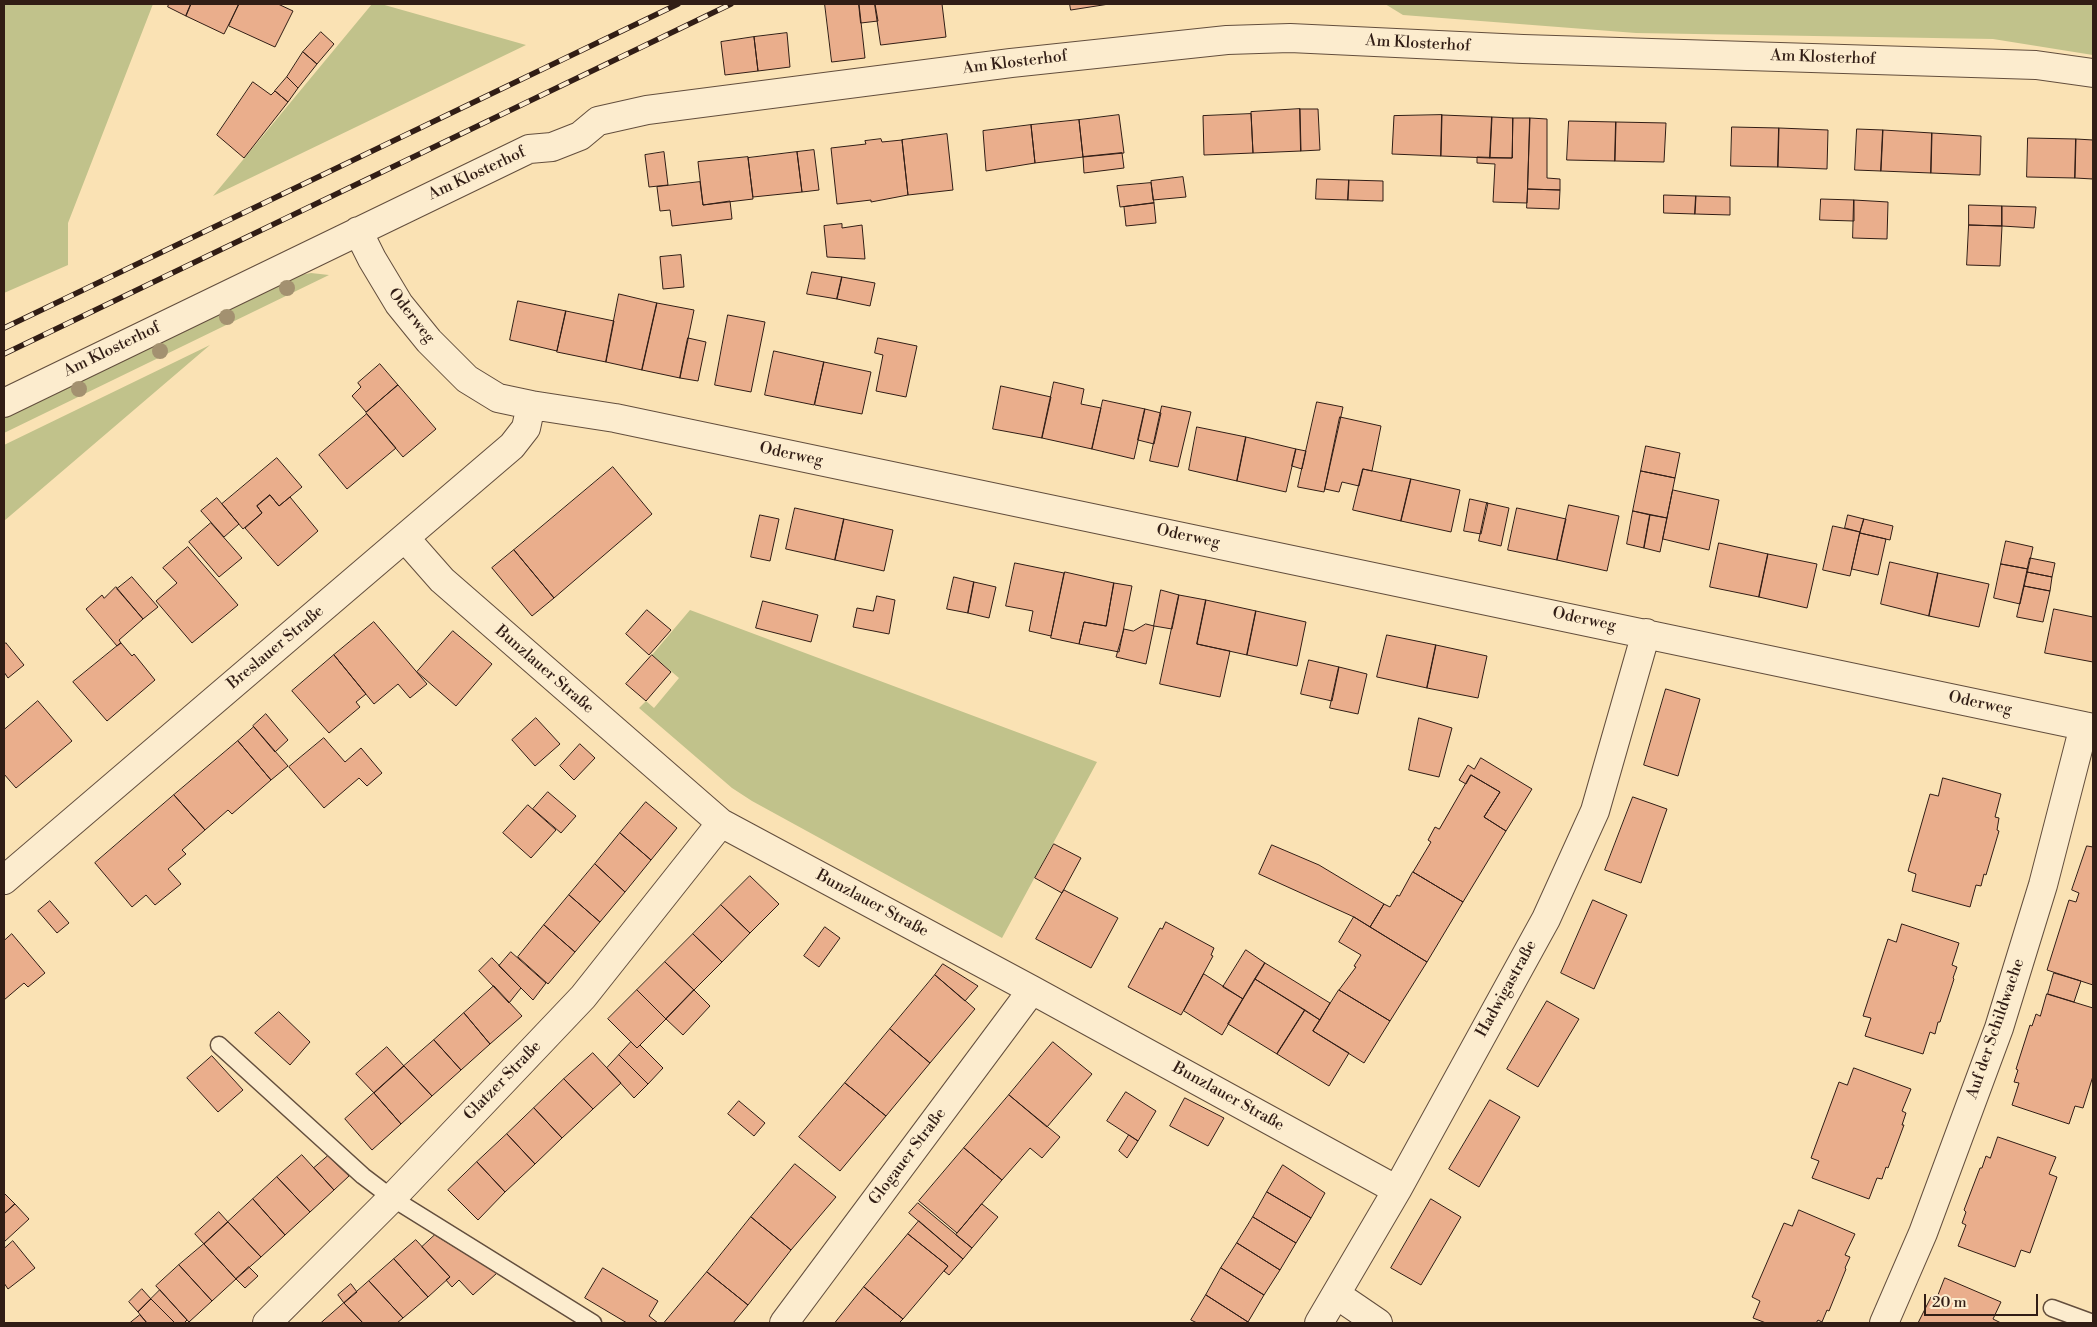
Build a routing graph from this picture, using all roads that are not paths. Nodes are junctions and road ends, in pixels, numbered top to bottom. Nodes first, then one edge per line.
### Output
1 (2093, 73) edge
2 (358, 231) junction
3 (4, 402) edge
4 (531, 405) junction
5 (405, 538) junction
6 (1646, 633) junction
7 (2089, 727) edge
8 (721, 823) junction
9 (4, 880) edge
10 (1032, 990) junction
11 (219, 1045) dead end
12 (1397, 1190) junction
13 (392, 1198) junction
14 (1337, 1295) junction
15 (2052, 1308) dead end
16 (267, 1323) edge
17 (592, 1323) edge
18 (784, 1323) edge
19 (1319, 1323) edge
20 (1378, 1323) edge
21 (1884, 1323) edge
22 (2093, 1323) edge

1 - 2 street, Am Klosterhof
2 - 3 street, Am Klosterhof
2 - 4 street, Oderweg
4 - 5 street, Breslauer Straße
4 - 6 street, Oderweg
5 - 8 street, Bunzlauer Straße
5 - 9 street, Breslauer Straße
6 - 7 street, Oderweg
6 - 12 street, Hadwigastraße
7 - 21 street, Auf der Schildwache
8 - 10 street, Bunzlauer Straße
8 - 13 street, Glatzer Straße
10 - 12 street, Bunzlauer Straße
10 - 18 street, Glogauer Straße
11 - 13 lane
12 - 14 street, Hadwigastraße
13 - 16 street, Glatzer Straße
13 - 17 lane
14 - 19 street, Hadwigastraße
14 - 20 street
15 - 22 lane

